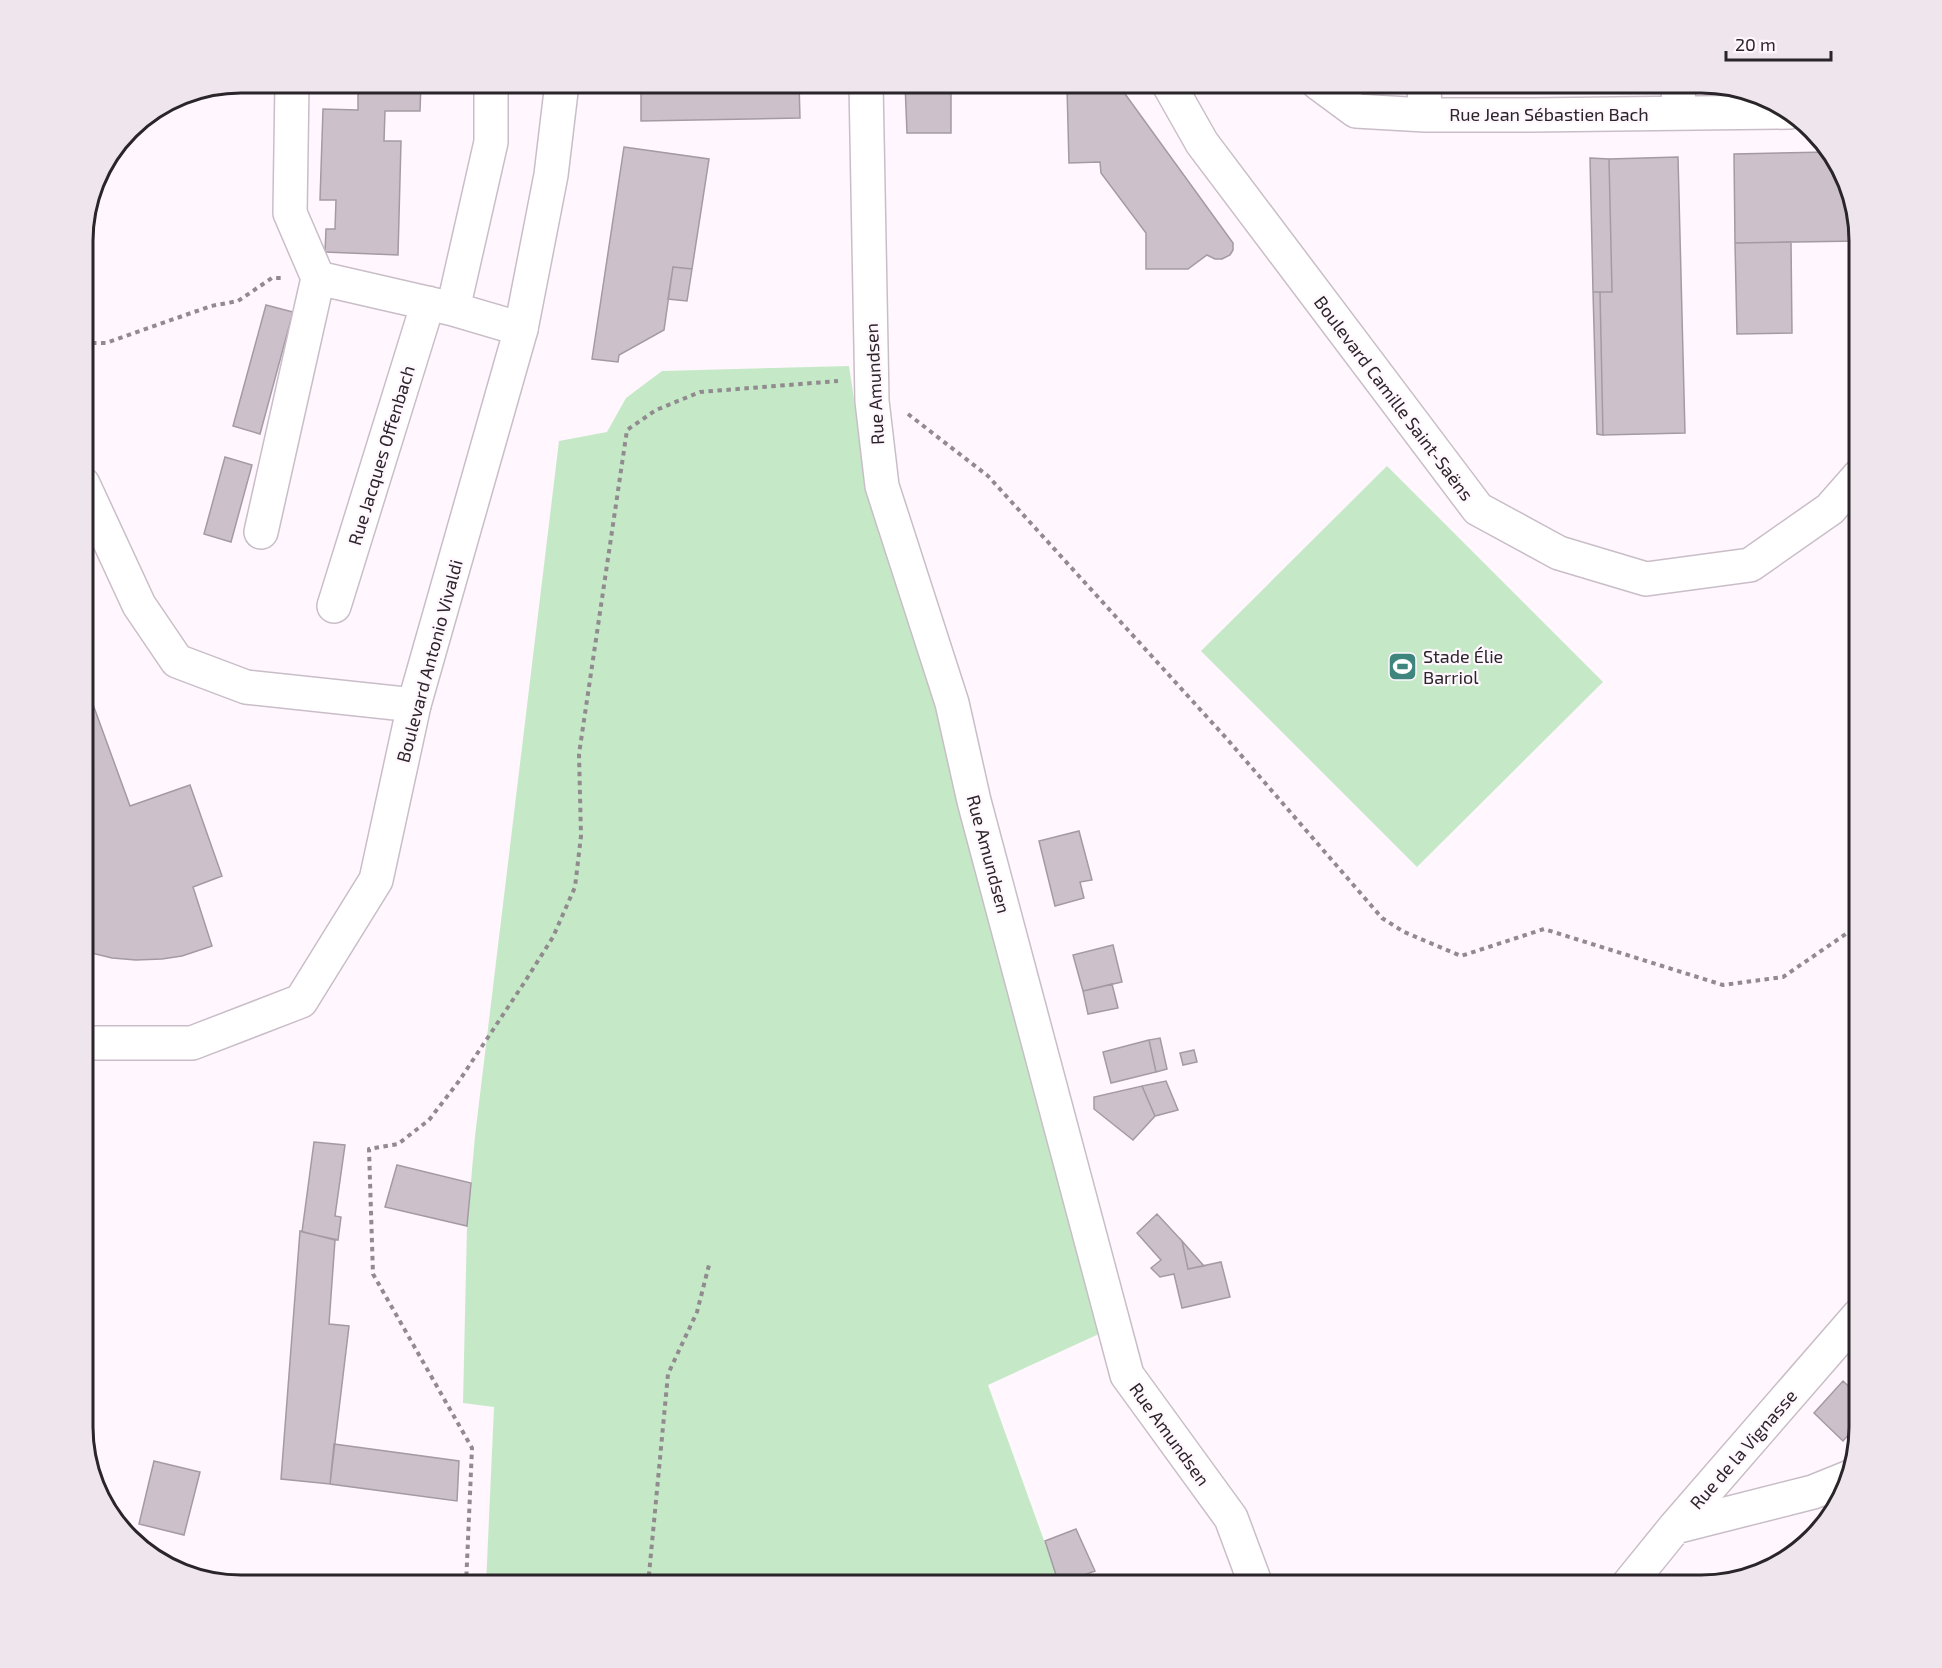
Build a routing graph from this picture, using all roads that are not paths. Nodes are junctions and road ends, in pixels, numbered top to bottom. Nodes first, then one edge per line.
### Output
1 (292, 93) edge
2 (491, 93) edge
3 (561, 93) edge
4 (866, 93) edge
5 (1174, 93) edge
6 (1332, 93) edge
7 (1424, 93) edge
8 (1678, 98) edge
9 (1768, 109) edge
10 (1425, 115) junction
11 (318, 278) junction
12 (440, 306) junction
13 (521, 329) junction
14 (1849, 488) edge
15 (93, 506) edge
16 (261, 532) dead end
17 (334, 606) dead end
18 (414, 705) junction
19 (93, 1043) edge
20 (1849, 1328) edge
21 (1839, 1482) edge
22 (1675, 1527) junction
23 (1252, 1575) edge
24 (1637, 1575) edge

1 - 11 street
2 - 12 street, Rue Jacques Offenbach
3 - 13 street, Boulevard Antonio Vivaldi
4 - 23 street, Rue Amundsen
5 - 14 street, Boulevard Camille Saint-Saëns
6 - 10 street, Rue Jean Sébastien Bach
7 - 10 street
8 - 9 street, Rue Jean Sébastien Bach
8 - 10 street, Rue Jean Sébastien Bach
11 - 12 street
11 - 16 street
12 - 13 street
12 - 17 street, Rue Jacques Offenbach
13 - 18 street, Boulevard Antonio Vivaldi
15 - 18 street
18 - 19 street, Boulevard Antonio Vivaldi
20 - 22 street, Rue de la Vignasse
21 - 22 street
22 - 24 street, Rue de la Vignasse

